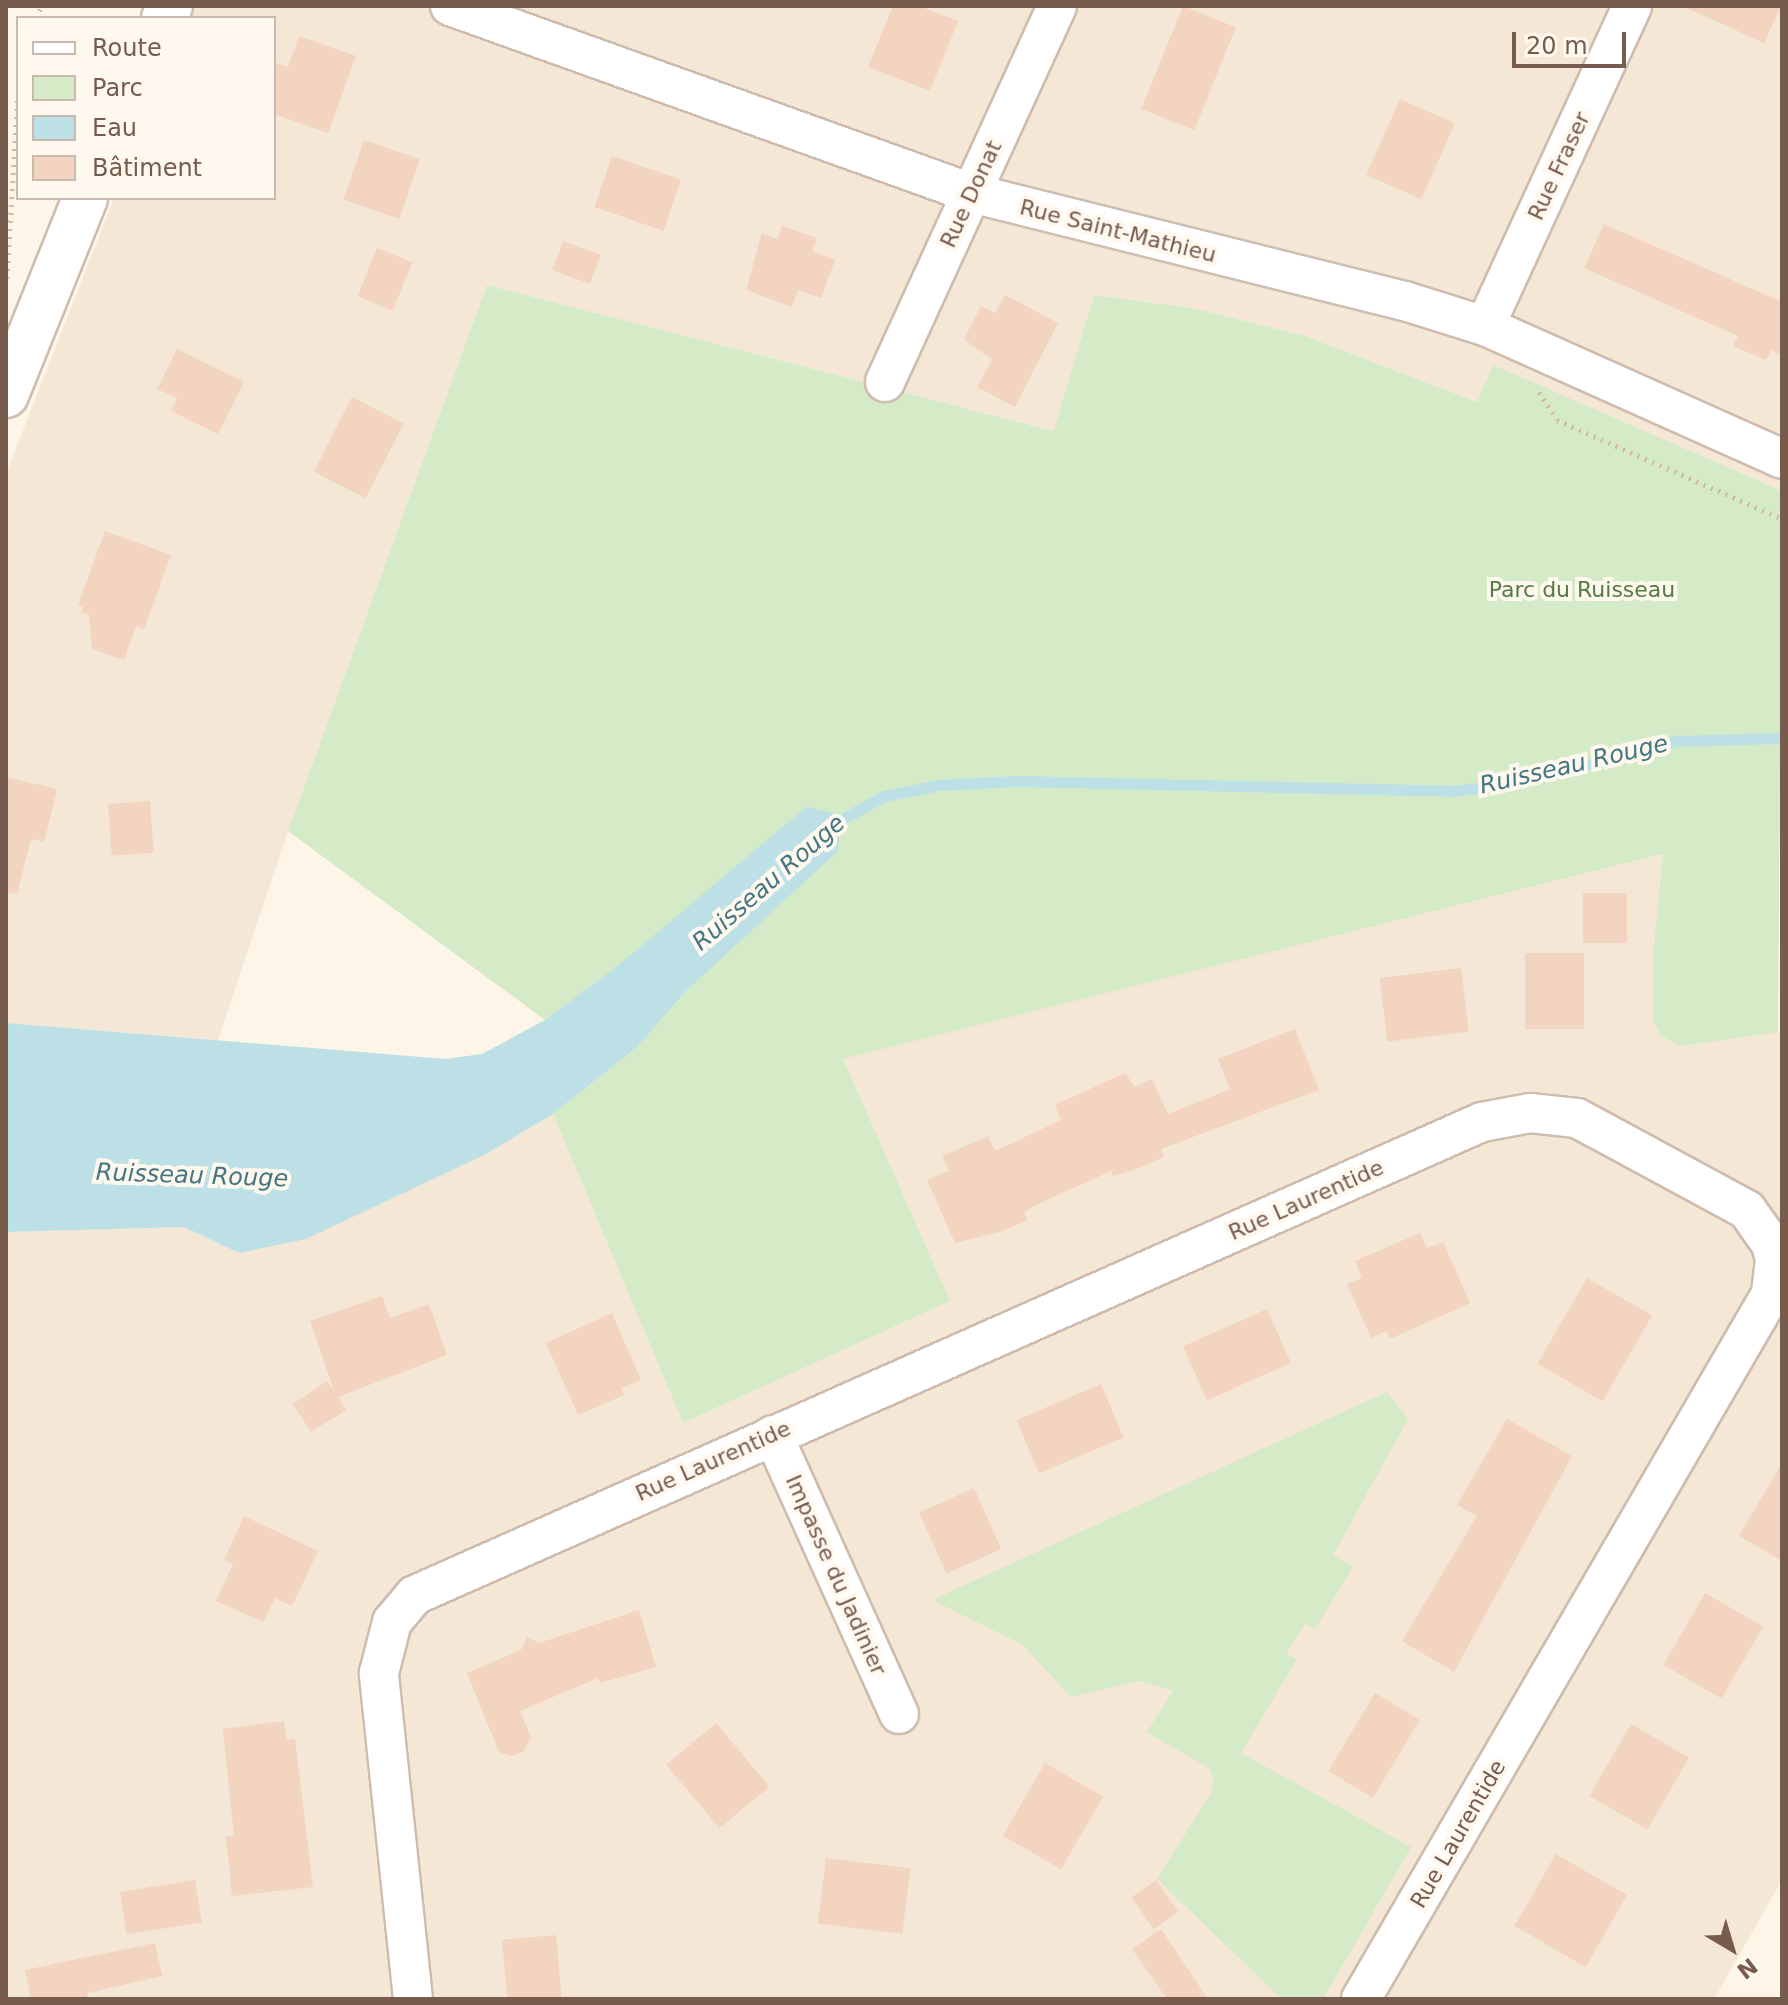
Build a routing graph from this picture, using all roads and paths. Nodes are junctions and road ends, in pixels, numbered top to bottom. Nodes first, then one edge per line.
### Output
1 (450, 6) edge
2 (1057, 6) edge
3 (1632, 6) edge
4 (16, 117) edge
5 (971, 193) junction
6 (84, 200) edge
7 (1485, 326) junction
8 (31, 329) junction
9 (885, 382) dead end
10 (6, 395) edge
11 (1573, 428) dead end
12 (1782, 459) edge
13 (1782, 519) edge
14 (773, 1435) junction
15 (899, 1714) dead end
16 (413, 1999) edge
17 (1361, 1999) edge

1 - 5 street, Rue Saint-Mathieu
2 - 5 street, Rue Donat
3 - 7 street, Rue Fraser
4 - 8 path
5 - 7 street, Rue Saint-Mathieu
5 - 9 street, Rue Donat
6 - 8 street
7 - 12 street, Rue Saint-Mathieu
8 - 10 street
11 - 13 path
14 - 15 street, Impasse du Jadinier
14 - 16 street, Rue Laurentide
14 - 17 street, Rue Laurentide

